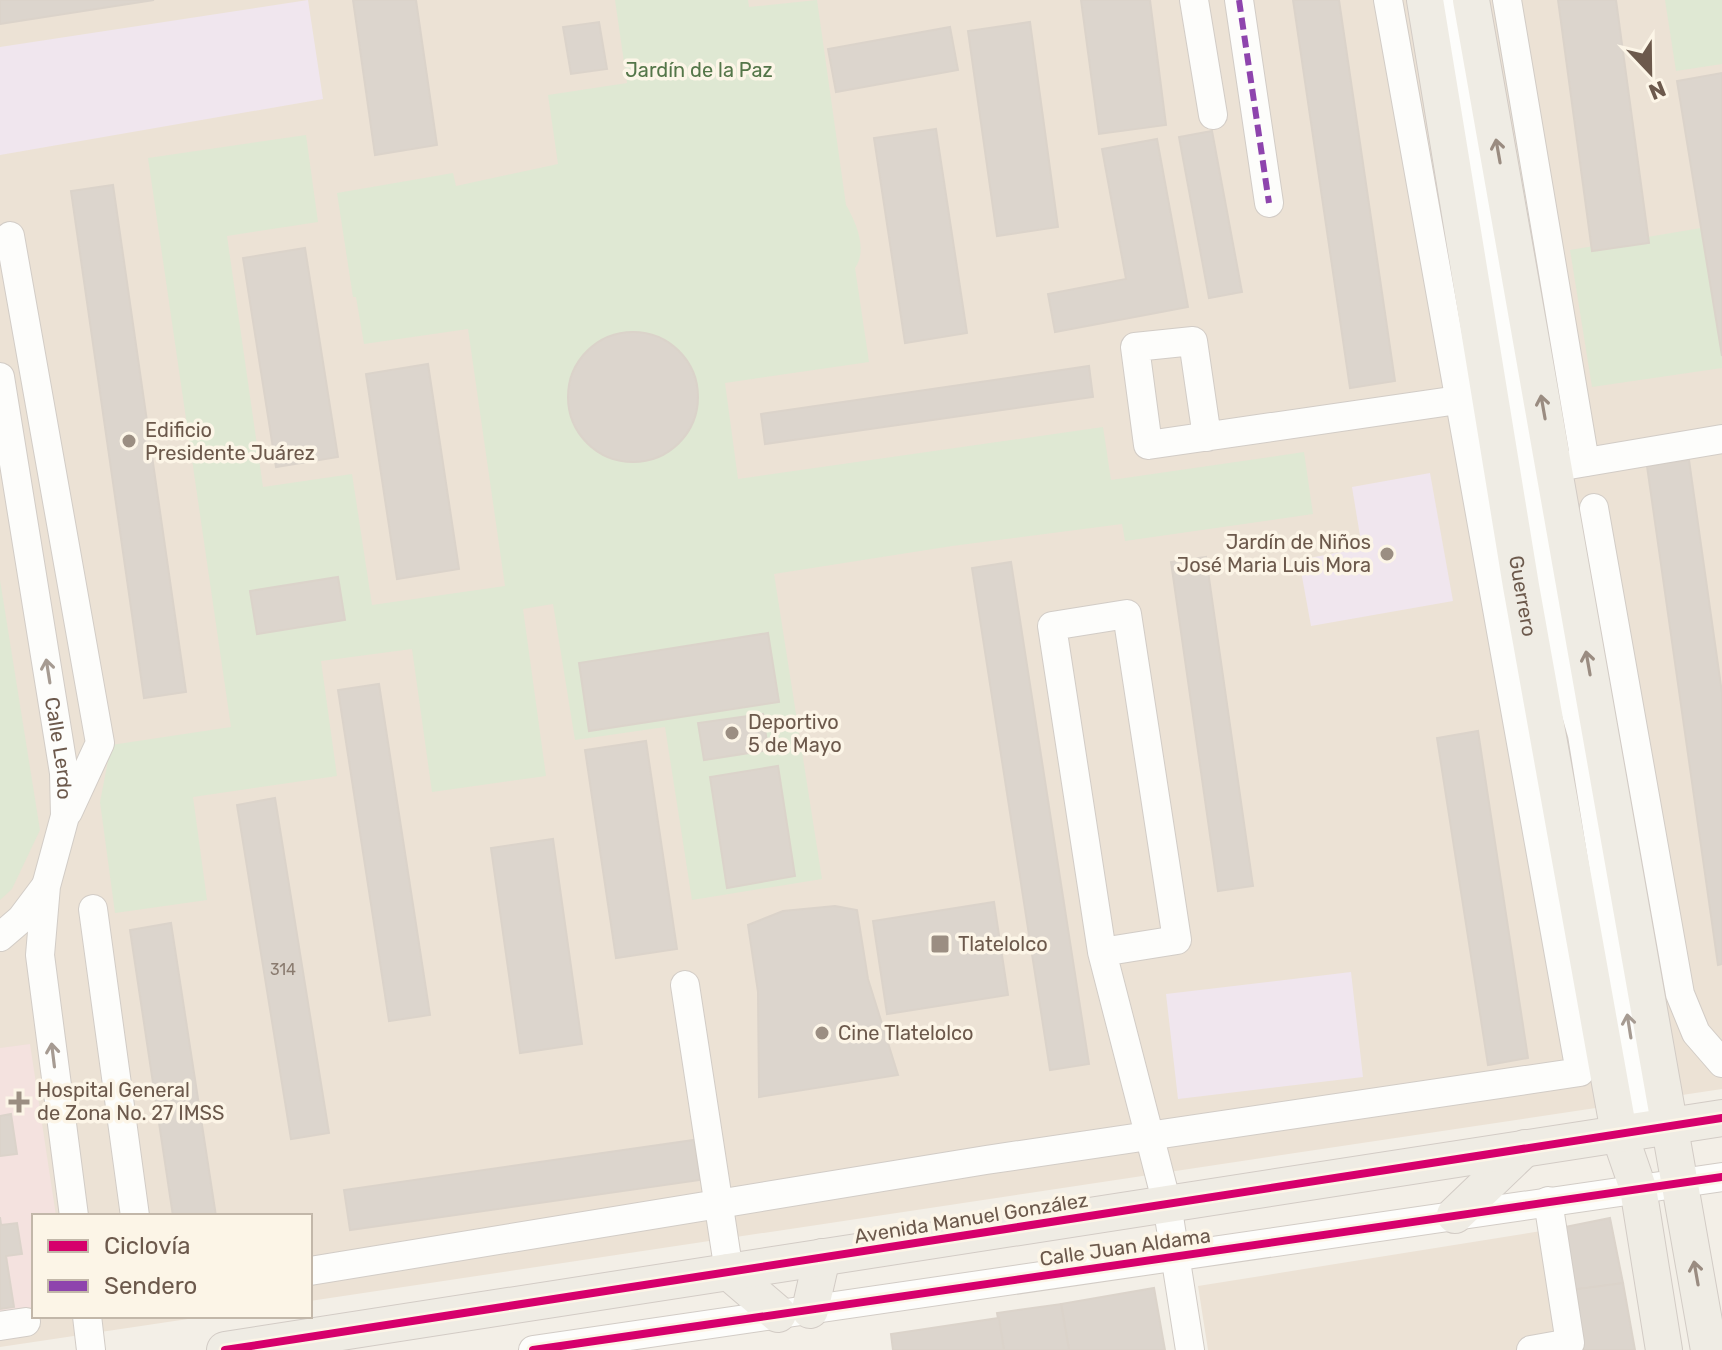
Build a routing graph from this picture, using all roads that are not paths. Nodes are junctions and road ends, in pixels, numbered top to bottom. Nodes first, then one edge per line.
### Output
1 (1194, 0) edge
2 (1239, 0) edge
3 (1388, 0) edge
4 (1425, 0) edge
5 (1444, 0) edge
6 (1471, 0) edge
7 (1507, 0) edge
8 (1213, 115) dead end
9 (1269, 203) dead end
10 (10, 236) dead end
11 (0, 377) edge
12 (1458, 400) junction
13 (4, 419) edge
14 (1207, 437) dead end
15 (1722, 439) edge
16 (1570, 465) junction
17 (1594, 508) dead end
18 (1507, 589) junction
19 (1555, 628) junction
20 (65, 816) junction
21 (46, 886) junction
22 (93, 909) dead end
23 (0, 937) edge
24 (1102, 952) junction
25 (685, 985) dead end
26 (1722, 1063) edge
27 (1722, 1118) edge
28 (1642, 1130) junction
29 (1148, 1136) junction
30 (1525, 1148) junction
31 (1722, 1177) edge
32 (1655, 1186) junction
33 (1548, 1201) junction
34 (1167, 1204) junction
35 (718, 1205) junction
36 (74, 1214) edge
37 (135, 1214) edge
38 (1455, 1215) junction
39 (822, 1257) junction
40 (1175, 1257) junction
41 (312, 1271) edge
42 (729, 1272) junction
43 (794, 1312) junction
44 (87, 1318) edge
45 (350, 1340) edge
46 (91, 1350) edge
47 (225, 1350) edge
48 (533, 1350) edge
49 (1190, 1350) edge
50 (1531, 1350) edge
51 (1664, 1350) edge
52 (1675, 1350) edge
53 (1709, 1350) edge

1 - 8 street
2 - 9 street
3 - 12 street
4 - 18 main road, Guerrero
5 - 19 street
16 -> 6 main road, Guerrero
7 - 16 street
10 - 20 street
11 - 13 street, Calle Lerdo
12 - 14 street
12 - 18 street
20 -> 13 street, Calle Lerdo
15 - 16 street
16 - 19 main road, Guerrero
17 - 19 street
18 - 19 main road, Guerrero
19 - 26 street
19 - 28 main road, Guerrero
19 - 28 main road, Guerrero
19 - 29 street
20 - 21 street, Calle Lerdo
21 - 23 street
36 -> 21 street, Calle Lerdo
22 - 37 street
24 - 24 street
24 - 29 street
25 - 35 street
27 - 28 main road, Avenida Manuel González
28 - 30 main road, Avenida Manuel González
28 - 32 main road, Guerrero
28 - 32 main road, Guerrero
29 - 34 street
29 - 35 street
30 - 34 main road, Avenida Manuel González
30 - 38 main road
31 - 32 street, Calle Juan Aldama
32 - 33 street, Calle Juan Aldama
32 - 51 main road
32 - 52 street
53 -> 32 main road
33 - 38 street, Calle Juan Aldama
33 - 50 street
34 - 39 main road, Avenida Manuel González
34 - 40 street
35 - 41 street
35 - 42 street
38 - 40 street, Calle Juan Aldama
39 - 42 main road, Avenida Manuel González
39 - 43 main road
40 - 43 street, Calle Juan Aldama
40 - 49 street
42 - 43 main road
42 - 45 main road, Avenida Manuel González
43 - 48 street, Calle Juan Aldama
44 - 46 street
45 - 47 main road, Avenida Manuel González

